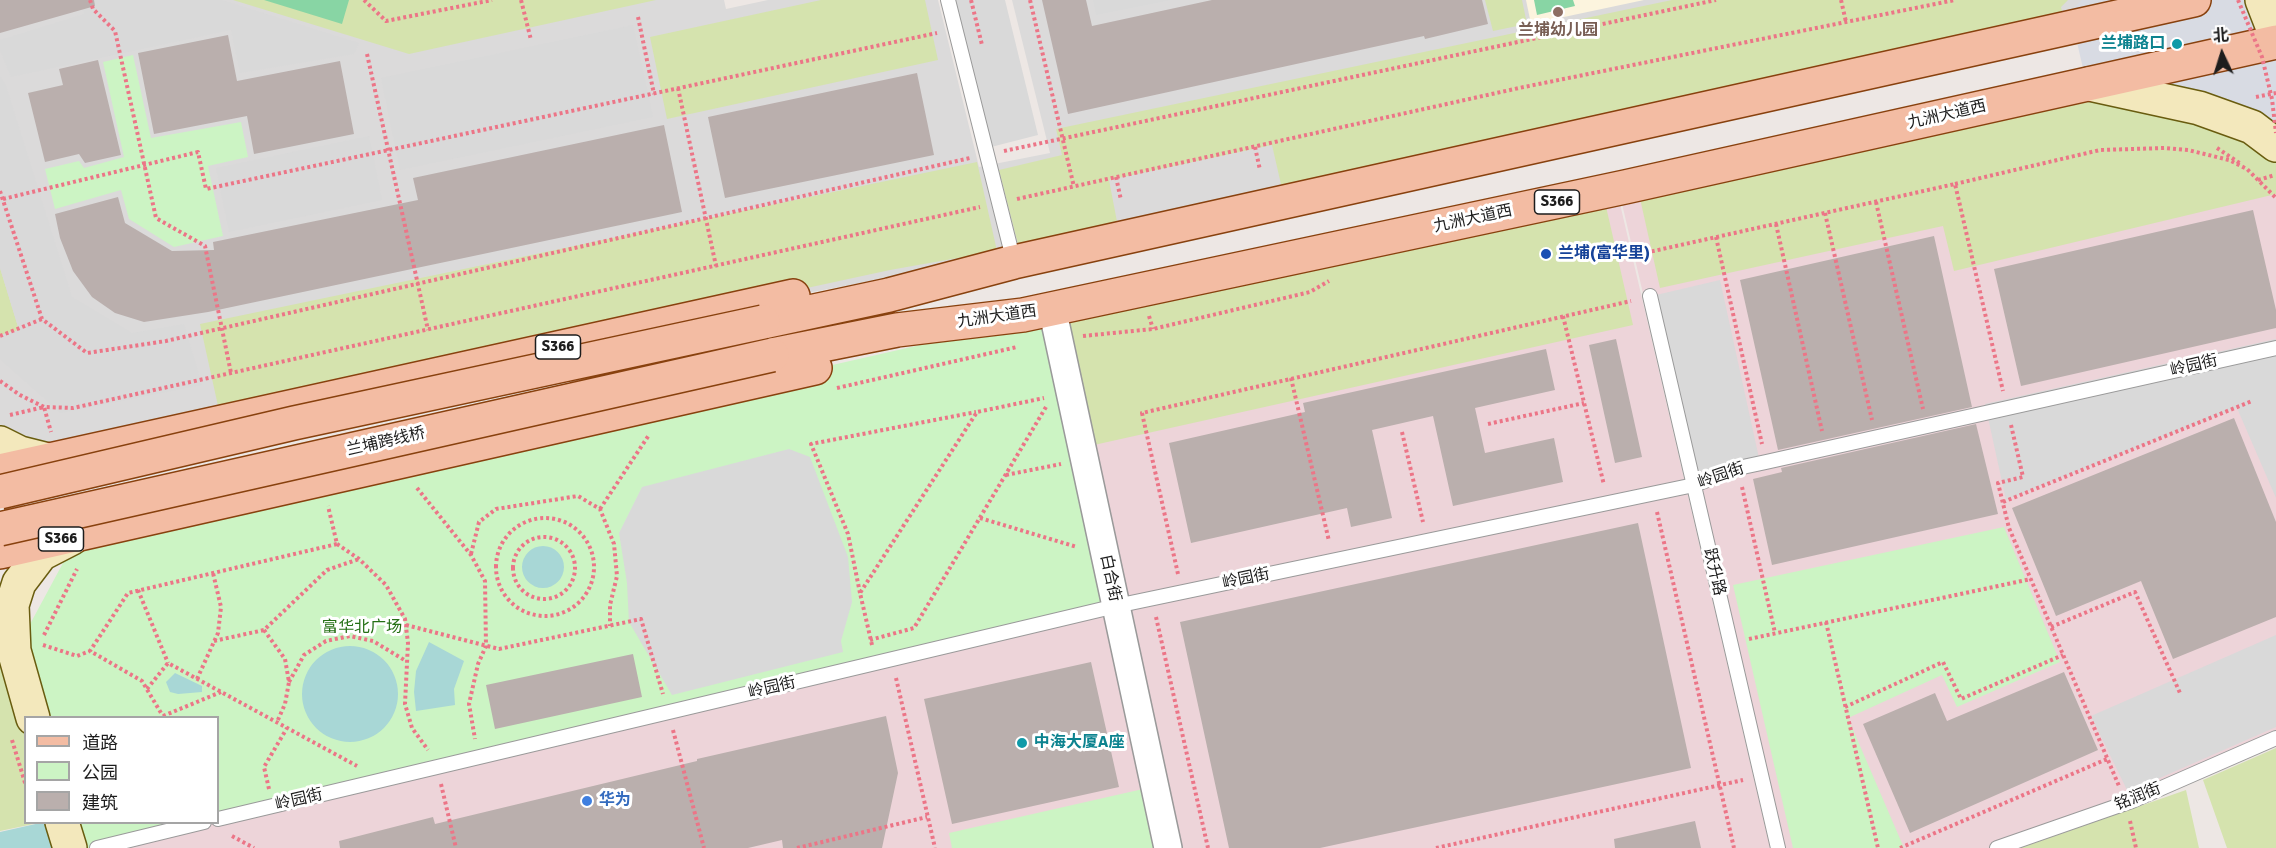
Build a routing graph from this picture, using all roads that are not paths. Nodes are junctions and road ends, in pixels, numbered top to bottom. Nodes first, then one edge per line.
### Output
1 (948, 0) edge
2 (2105, 0) edge
3 (2194, 0) edge
4 (2262, 0) edge
5 (2075, 26) junction
6 (2276, 36) edge
7 (2276, 42) edge
8 (2089, 84) junction
9 (2273, 161) edge
10 (1014, 262) junction
11 (1650, 296) road end
12 (1037, 311) junction
13 (2276, 348) edge
14 (772, 355) joint
15 (0, 443) edge
16 (104, 447) junction
17 (48, 460) junction
18 (0, 471) edge
19 (0, 485) edge
20 (1694, 485) junction
21 (0, 492) edge
22 (123, 525) junction
23 (0, 529) edge
24 (76, 535) junction
25 (0, 552) edge
26 (0, 601) edge
27 (1116, 606) junction
28 (0, 619) edge
29 (24, 645) edge
30 (33, 716) edge
31 (2276, 738) edge
32 (219, 819) edge
33 (63, 824) edge
34 (196, 824) edge
35 (70, 848) edge
36 (97, 848) edge
37 (1168, 848) edge
38 (1778, 848) edge
39 (1997, 848) edge

1 - 10 lane
2 - 5 main road
3 - 5 main road, S366
4 - 6 main road
5 - 10 main road, S366
7 - 8 main road, 九洲大道西 / S366
8 - 9 main road
8 - 12 main road, 九洲大道西 / S366
10 - 16 main road, S366
10 - 21 main road, bridge
11 - 20 lane, 跃升路
12 - 14 main road, 九洲大道西
12 - 22 main road, S366
12 - 27 street, 白合街
13 - 20 lane, 岭园街
14 - 23 main road, 兰埔跨线桥, bridge
15 - 17 main road
16 - 17 main road, S366
16 - 22 main road
17 - 18 main road, S366
17 - 19 main road
20 - 27 lane, 岭园街
20 - 38 lane, 跃升路
22 - 24 main road, S366
24 - 25 main road, S366
24 - 29 main road
26 - 29 main road
27 - 32 lane, 岭园街
27 - 37 street, 白合街
28 - 29 main road
29 - 30 main road
31 - 39 lane, 铭润街
33 - 35 main road
34 - 36 lane

